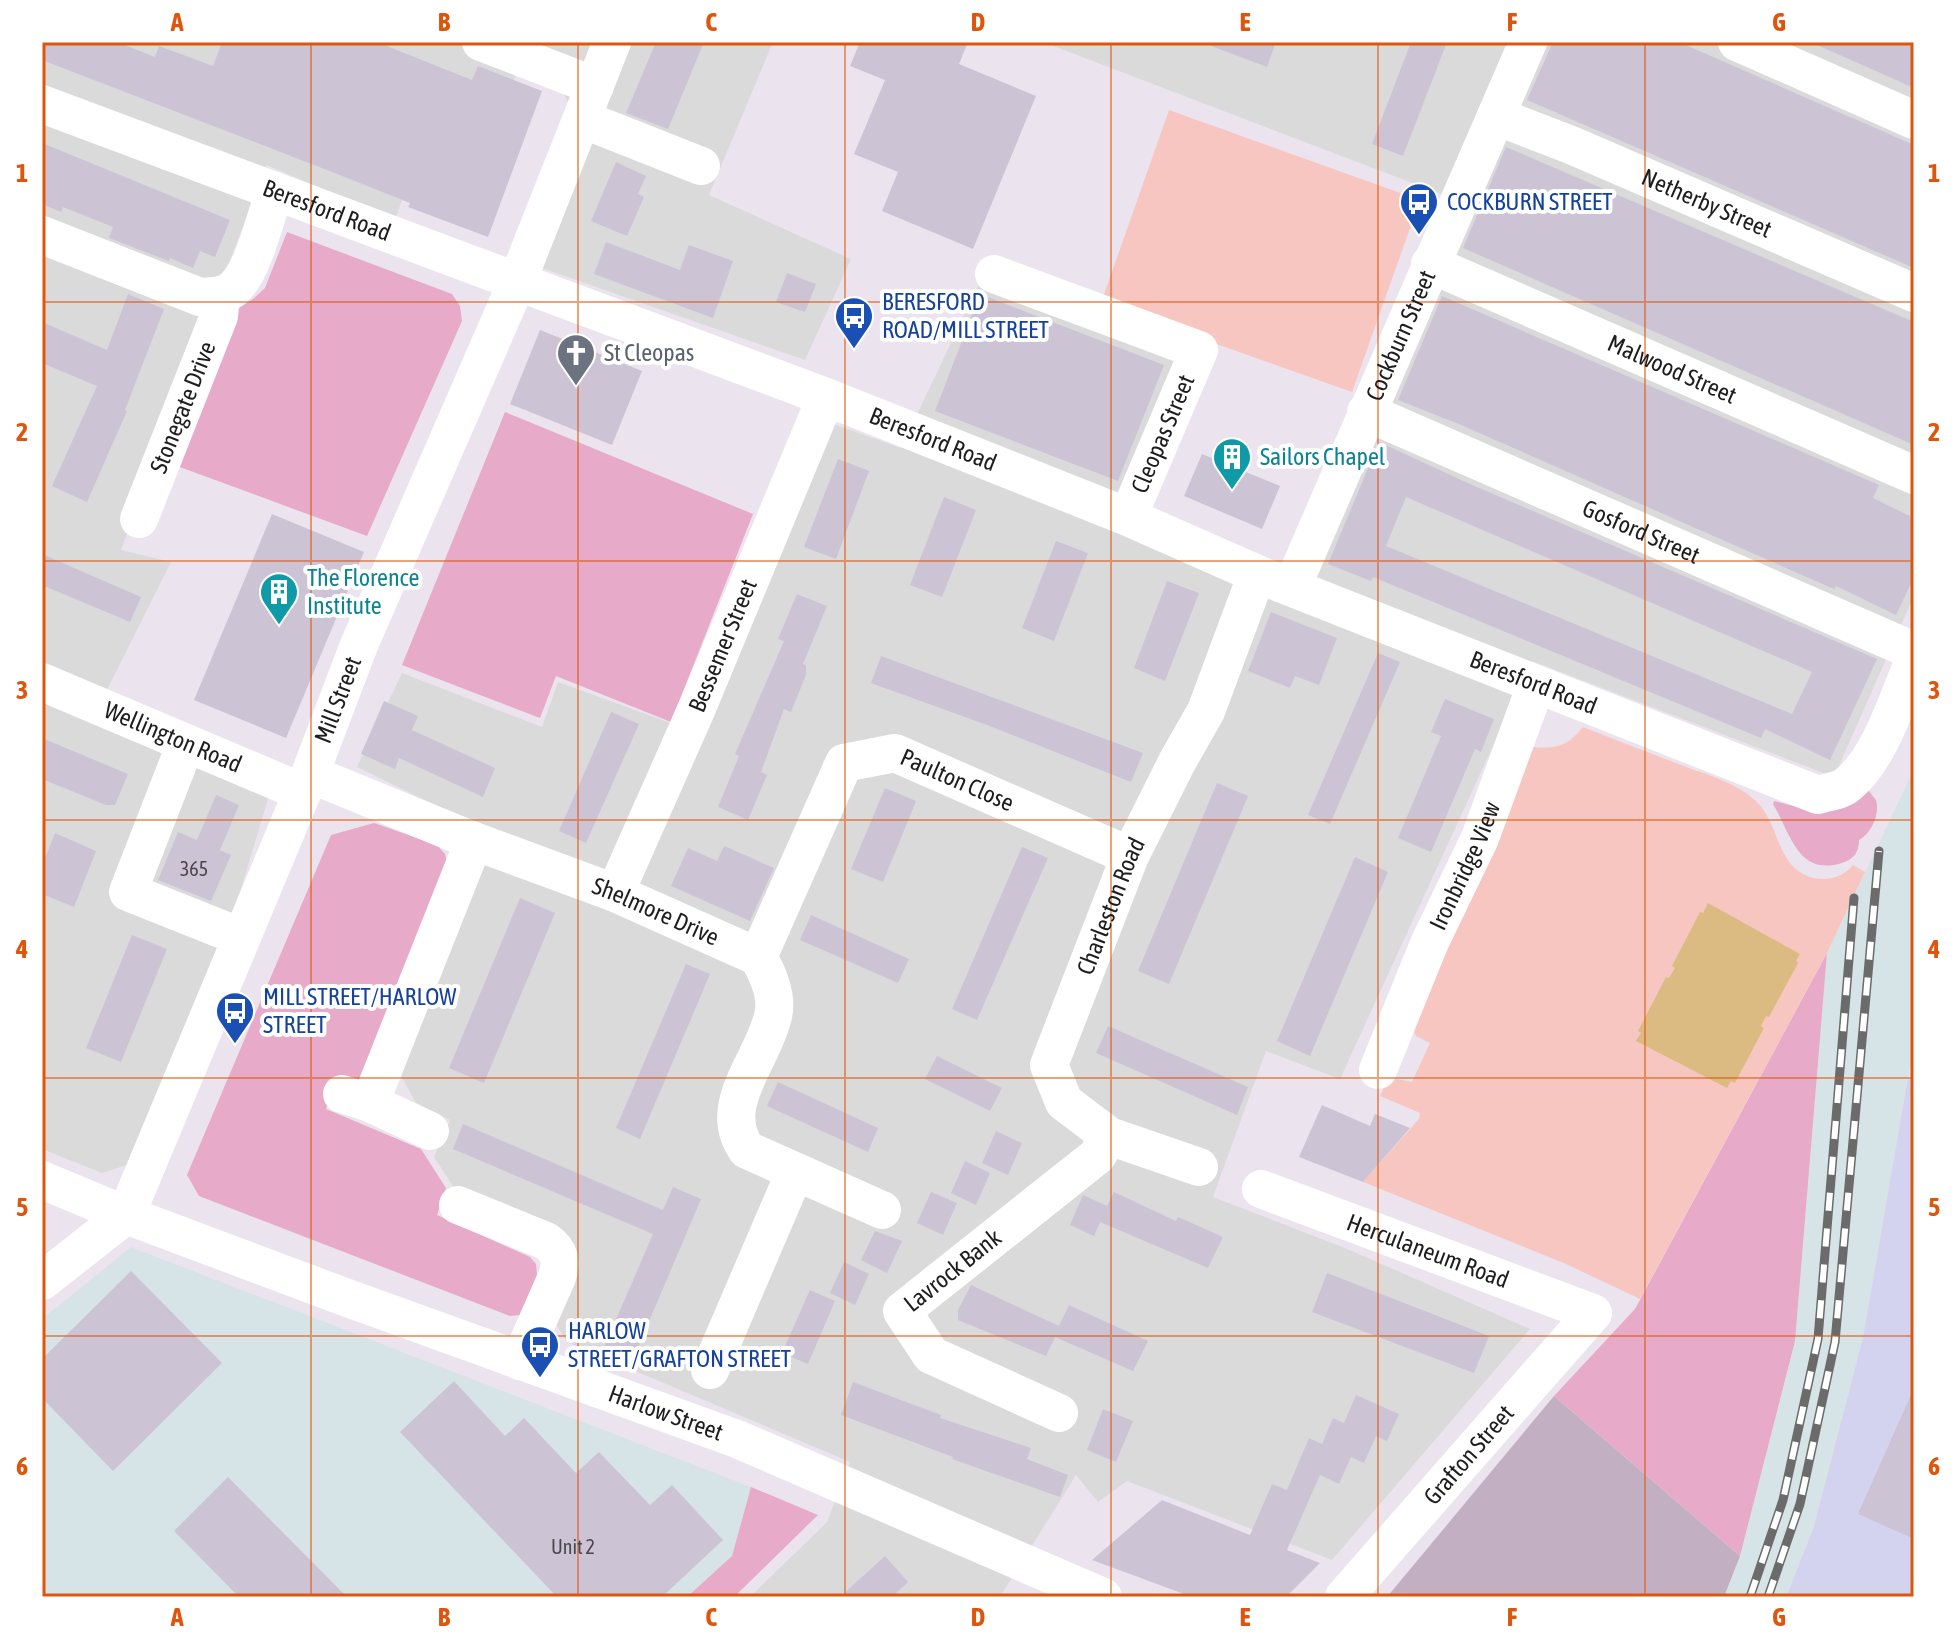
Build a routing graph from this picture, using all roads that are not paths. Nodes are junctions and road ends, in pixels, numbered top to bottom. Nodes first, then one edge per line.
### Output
1 (481, 42) edge
2 (612, 42) edge
3 (1528, 42) edge
4 (1737, 42) edge
5 (588, 102) junction
6 (42, 104) edge
7 (1496, 116) junction
8 (1914, 120) edge
9 (701, 166) dead end
10 (275, 191) junction
11 (42, 235) edge
12 (1430, 264) junction
13 (994, 274) dead end
14 (517, 282) junction
15 (1914, 293) edge
16 (221, 296) junction
17 (826, 397) junction
18 (1366, 412) junction
19 (1914, 475) edge
20 (1128, 517) junction
21 (139, 519) dead end
22 (1257, 574) junction
23 (1292, 587) junction
24 (1914, 651) edge
25 (1914, 660) edge
26 (42, 682) edge
27 (1536, 685) junction
28 (186, 743) junction
29 (306, 783) junction
30 (474, 841) junction
31 (1130, 856) junction
32 (615, 893) junction
33 (241, 937) junction
34 (758, 957) junction
35 (1394, 1056) dead end
36 (430, 1131) dead end
37 (1109, 1136) junction
38 (1199, 1167) dead end
39 (795, 1172) junction
40 (42, 1180) edge
41 (1261, 1189) dead end
42 (458, 1205) dead end
43 (882, 1210) dead end
44 (126, 1215) junction
45 (42, 1281) edge
46 (1593, 1313) joint
47 (520, 1361) junction
48 (710, 1370) dead end
49 (1059, 1413) dead end
50 (1103, 1597) edge
51 (1344, 1597) edge

1 - 5 street
2 - 5 street, Mill Street
3 - 7 street, Cockburn Street
4 - 8 street
5 - 9 street
5 - 14 street, Mill Street
6 - 10 street, Beresford Road
7 - 12 street, Cockburn Street
7 - 15 street, Netherby Street
10 - 14 street, Beresford Road
10 - 16 street, Stonegate Drive
11 - 16 street
12 - 18 street, Cockburn Street
12 - 19 street, Malwood Street
13 - 20 street, Cleopas Street
14 - 17 street, Beresford Road
14 - 29 street, Mill Street
16 - 21 street, Stonegate Drive
17 - 20 street, Beresford Road
17 - 32 street, Bessemer Street
18 - 23 street, Cockburn Street
18 - 24 street, Gosford Street
20 - 22 street, Beresford Road
22 - 23 street, Beresford Road
22 - 31 street, Charleston Road
23 - 27 street, Beresford Road
25 - 27 street, Beresford Road
26 - 28 street, Wellington Road
27 - 35 street, Ironbridge View
28 - 29 street, Wellington Road
28 - 33 street
29 - 30 street, Shelmore Drive
29 - 33 street, Mill Street
30 - 32 street, Shelmore Drive
30 - 36 street
31 - 34 street, Paulton Close
31 - 37 street, Charleston Road
32 - 34 street, Shelmore Drive
33 - 44 street, Mill Street
34 - 39 street
37 - 38 street, Charleston Road
37 - 49 street, Lavrock Bank
39 - 43 street
39 - 48 street
40 - 44 street, Harlow Street
41 - 46 street, Herculaneum Road
42 - 47 street
44 - 45 street, Mill Street
44 - 47 street, Harlow Street
46 - 51 street, Grafton Street
47 - 50 street, Harlow Street

